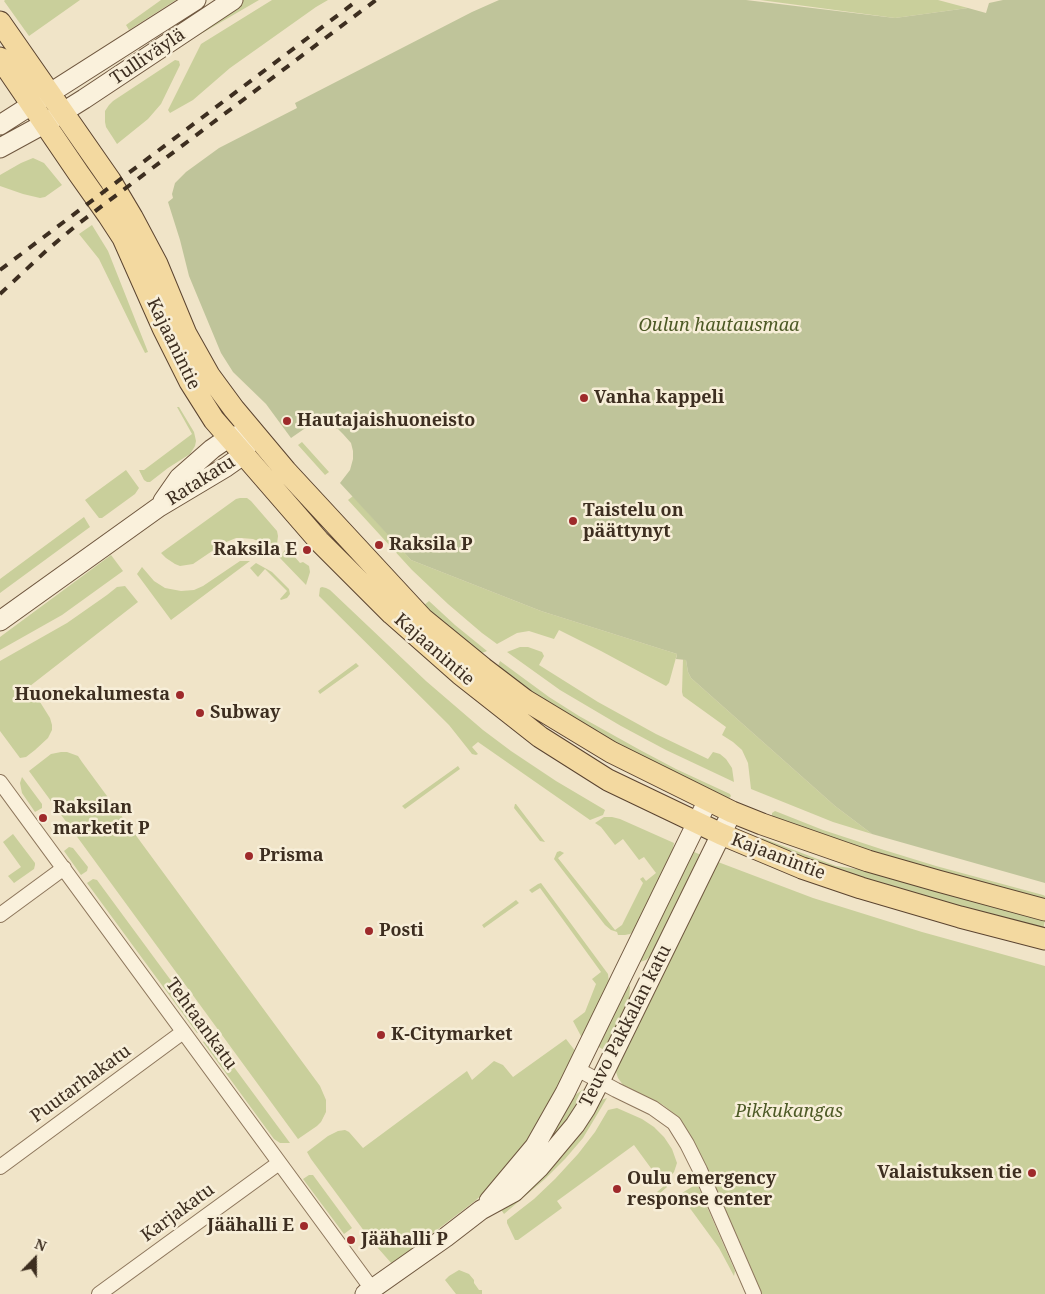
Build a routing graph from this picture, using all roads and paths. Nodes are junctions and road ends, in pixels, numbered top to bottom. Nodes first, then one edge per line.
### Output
1 (196, 0) edge
2 (233, 0) edge
3 (0, 22) edge
4 (0, 58) edge
5 (50, 93) junction
6 (32, 104) junction
7 (63, 112) junction
8 (44, 124) junction
9 (0, 125) edge
10 (0, 148) edge
11 (253, 432) junction
12 (228, 438) junction
13 (243, 455) junction
14 (159, 506) junction
15 (0, 621) edge
16 (0, 782) edge
17 (708, 800) junction
18 (732, 812) junction
19 (696, 823) junction
20 (721, 834) junction
21 (64, 868) junction
22 (1045, 910) edge
23 (0, 915) edge
24 (1045, 939) edge
25 (183, 1032) junction
26 (577, 1069) junction
27 (600, 1081) junction
28 (279, 1162) junction
29 (0, 1167) edge
30 (481, 1210) junction
31 (368, 1292) edge
32 (99, 1294) edge
33 (754, 1294) edge

1 - 5 street, Tulliväylä
2 - 7 street, Tulliväylä
3 - 5 main road, Kajaanintie
4 - 6 main road, Kajaanintie
5 - 6 street, Tulliväylä
5 - 7 main road, Kajaanintie
6 - 8 main road, Kajaanintie
6 - 9 street, Tulliväylä
7 - 8 street, Tulliväylä
7 - 11 main road, Kajaanintie
8 - 10 street, Tulliväylä
8 - 12 main road, Kajaanintie
11 - 12 street, Ratakatu
11 - 13 street, Ratakatu
11 - 17 main road, Kajaanintie
12 - 13 main road, Kajaanintie
12 - 14 street, Ratakatu
13 - 14 street, Ratakatu
13 - 19 main road, Kajaanintie
14 - 15 street, Ratakatu
16 - 21 street, Tehtaankatu
17 - 18 main road, Kajaanintie
17 - 19 street, Teuvo Pakkalan katu
18 - 20 street, Teuvo Pakkalan katu
18 - 22 main road, Kajaanintie
19 - 20 main road, Kajaanintie
19 - 26 street, Teuvo Pakkalan katu
20 - 24 main road, Kajaanintie
20 - 27 street, Teuvo Pakkalan katu
21 - 23 street
21 - 25 street, Tehtaankatu
25 - 28 street, Tehtaankatu
25 - 29 street, Puutarhakatu
26 - 27 street
26 - 30 street, Teuvo Pakkalan katu
27 - 30 street, Teuvo Pakkalan katu
27 - 33 street
28 - 31 street, Tehtaankatu
28 - 32 street, Karjakatu
30 - 31 street, Teuvo Pakkalan katu

